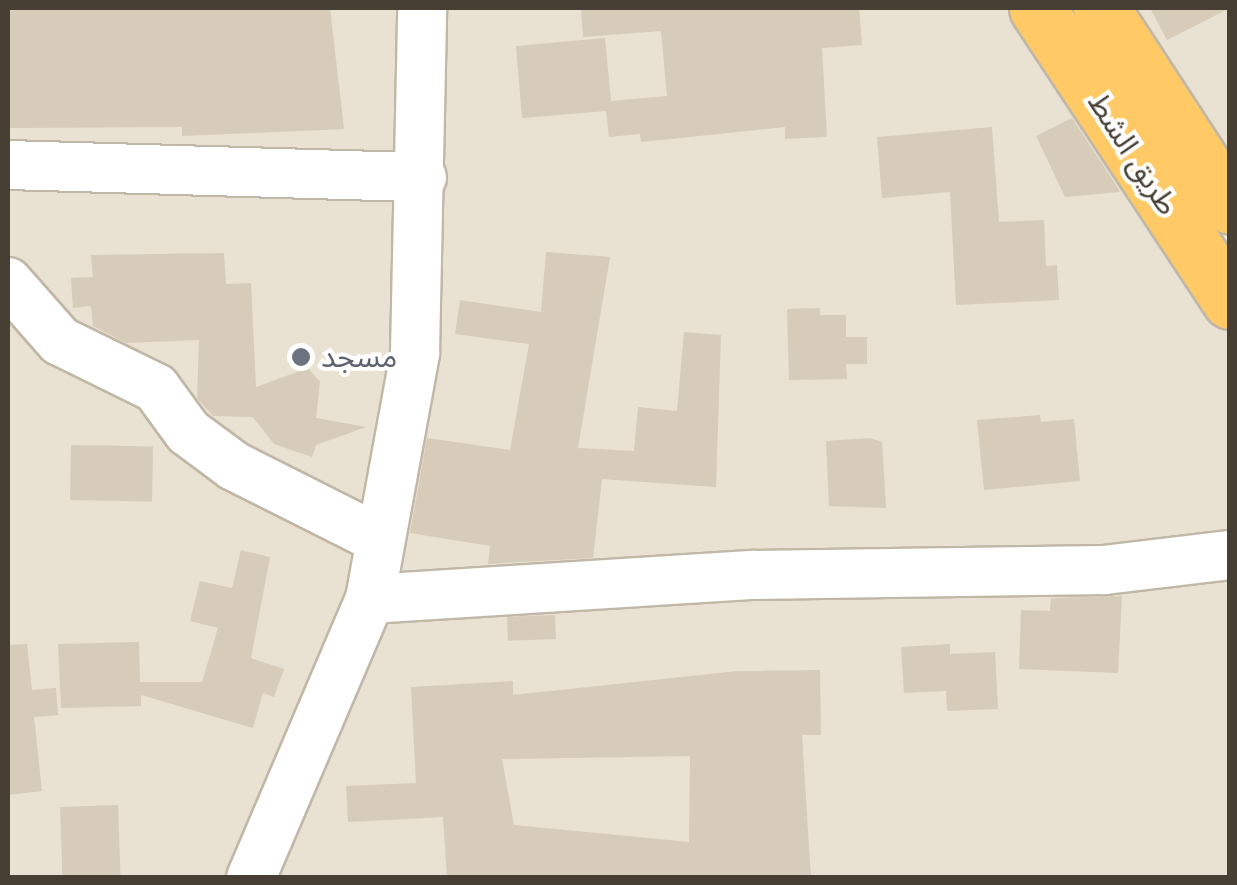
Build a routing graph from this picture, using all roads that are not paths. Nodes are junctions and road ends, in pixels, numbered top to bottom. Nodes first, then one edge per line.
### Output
1 (422, 8) edge
2 (1037, 8) edge
3 (1102, 8) edge
4 (8, 165) edge
5 (422, 176) junction
6 (1230, 206) edge
7 (8, 282) edge
8 (1230, 302) edge
9 (379, 539) junction
10 (1230, 554) edge
11 (370, 599) junction
12 (251, 878) edge

1 - 5 street
2 - 8 highway, طريق الشط
3 - 6 highway, طريق الشط
4 - 5 street
5 - 9 street
7 - 9 street
9 - 11 street
10 - 11 street
11 - 12 street

